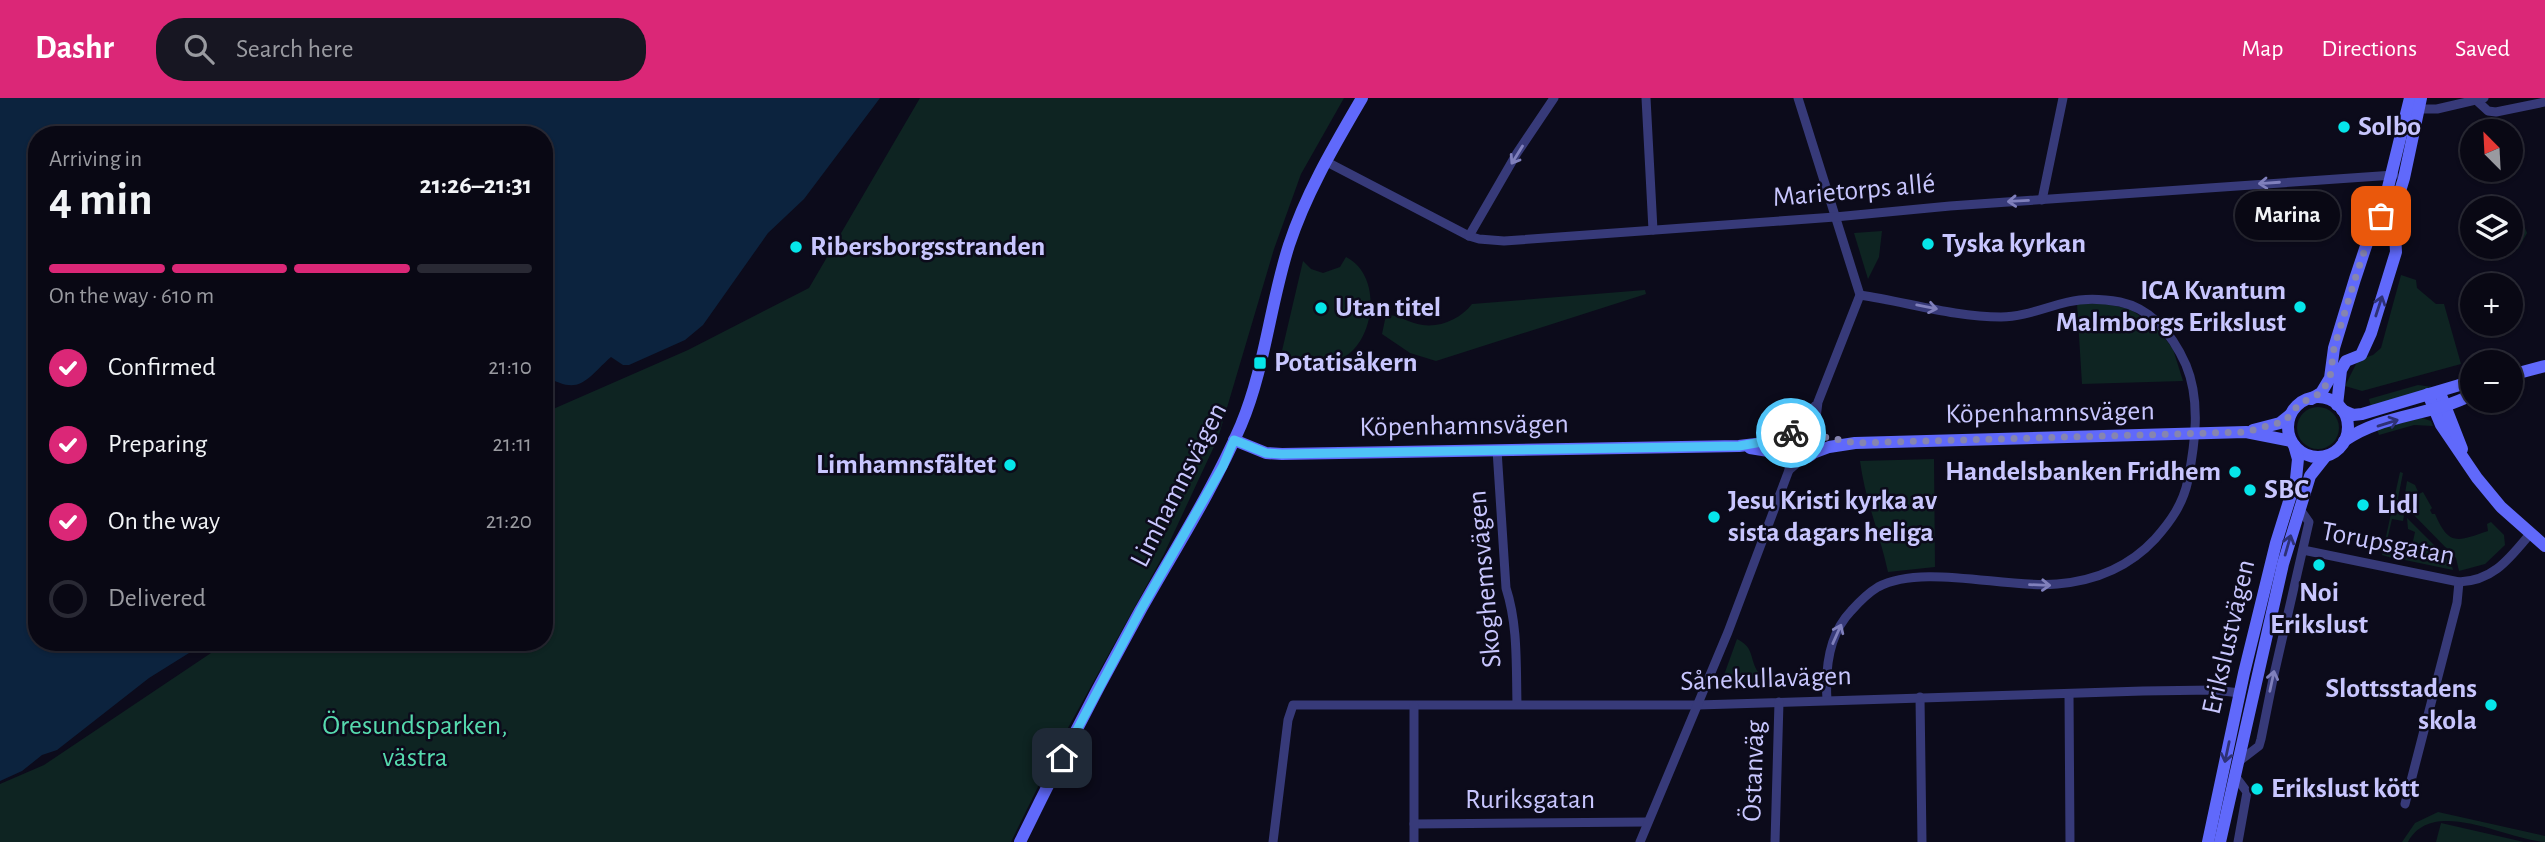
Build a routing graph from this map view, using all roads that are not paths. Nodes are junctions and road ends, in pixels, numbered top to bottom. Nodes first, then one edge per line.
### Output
1 (1362, 98) edge
2 (1554, 98) edge
3 (1646, 98) edge
4 (1798, 98) edge
5 (2063, 98) edge
6 (2480, 99) edge
7 (2545, 102) edge
8 (2415, 104) edge
9 (1325, 161) junction
10 (2390, 174) junction
11 (2404, 178) junction
12 (2042, 200) junction
13 (1835, 217) junction
14 (1653, 230) junction
15 (1469, 236) junction
16 (1860, 295) junction
17 (2545, 366) edge
18 (2523, 372) edge
19 (2460, 385) edge
20 (2434, 392) junction
21 (2311, 399) junction
22 (2460, 399) edge
23 (1818, 402) junction
24 (2339, 407) junction
25 (2439, 407) junction
26 (2291, 414) junction
27 (1794, 432) junction
28 (2246, 432) junction
29 (2196, 434) junction
30 (1815, 435) junction
31 (1234, 440) junction
32 (2344, 441) junction
33 (1855, 443) junction
34 (2292, 443) junction
35 (1739, 446) junction
36 (1497, 450) junction
37 (1800, 454) junction
38 (2325, 457) junction
39 (2299, 508) junction
40 (2530, 534) junction
41 (2545, 546) edge
42 (2303, 550) junction
43 (2459, 582) junction
44 (2240, 692) junction
45 (2069, 694) junction
46 (1920, 697) junction
47 (1827, 700) junction
48 (1779, 702) junction
49 (1517, 704) junction
50 (1698, 705) junction
51 (1414, 706) junction
52 (2238, 762) junction
53 (2235, 776) junction
54 (2404, 804) dead end
55 (1647, 822) junction
56 (1414, 824) junction
57 (1020, 842) edge
58 (1273, 842) edge
59 (1414, 842) edge
60 (1640, 842) edge
61 (1775, 842) edge
62 (1922, 842) edge
63 (2070, 842) edge
64 (2207, 842) edge
65 (2220, 842) edge
66 (2238, 842) edge

1 - 9 street, Limhamnsvägen
2 -> 15 street
3 - 14 street
4 - 13 street
5 - 12 street
6 - 7 street
6 - 8 street
8 - 10 street
8 - 11 street
9 - 15 street, Marietorps allé
9 - 31 street, Limhamnsvägen
10 - 11 street, Marietorps allé
10 -> 12 street, Marietorps allé
10 - 21 street
24 -> 11 street
12 -> 13 street, Marietorps allé
13 - 14 street, Marietorps allé
13 - 16 street
14 - 15 street, Marietorps allé
16 - 23 street
16 -> 29 street
17 - 18 street
19 - 20 street
20 - 24 street
20 - 25 street
21 - 24 street
21 - 26 street, Köpenhamnsvägen
22 - 25 street
23 - 27 street
23 - 30 street
24 - 32 street
32 -> 25 street
25 - 40 street
26 - 28 street, Köpenhamnsvägen
26 - 34 street
27 - 30 street
27 - 35 street, Köpenhamnsvägen
27 - 37 street
28 - 29 street, Köpenhamnsvägen
28 - 34 street, Köpenhamnsvägen
29 - 33 street, Köpenhamnsvägen
47 -> 29 street
30 - 33 street, Köpenhamnsvägen
30 - 37 street
31 - 36 street, Köpenhamnsvägen
31 - 57 street, Limhamnsvägen
32 - 38 street
33 - 37 street, Köpenhamnsvägen
34 - 38 street, Köpenhamnsvägen
34 - 44 street, Erikslustvägen
35 - 36 street, Köpenhamnsvägen
35 - 37 street, Köpenhamnsvägen
36 - 49 street, Skoghemsvägen
37 - 50 street
38 - 39 street, Erikslustvägen
39 - 42 street, Erikslustvägen
52 -> 39 street, Erikslustvägen
40 - 41 street
40 - 43 street, Torupsgatan
42 - 43 street, Torupsgatan
52 -> 42 street, Erikslustvägen
43 - 54 street
44 - 45 street, Sånekullavägen
44 -> 64 street, Erikslustvägen
45 - 46 street, Sånekullavägen
45 - 63 street
46 - 47 street, Sånekullavägen
46 - 62 street
47 - 48 street, Sånekullavägen
48 - 50 street, Sånekullavägen
48 - 61 street, Östanväg
49 - 50 street, Sånekullavägen
49 - 51 street, Sånekullavägen
50 - 55 street
51 - 56 street
51 - 58 street, Sånekullavägen
52 - 53 street, Erikslustvägen
53 - 65 street, Erikslustvägen
53 - 66 street
55 - 56 street, Ruriksgatan
55 - 60 street
56 - 59 street

